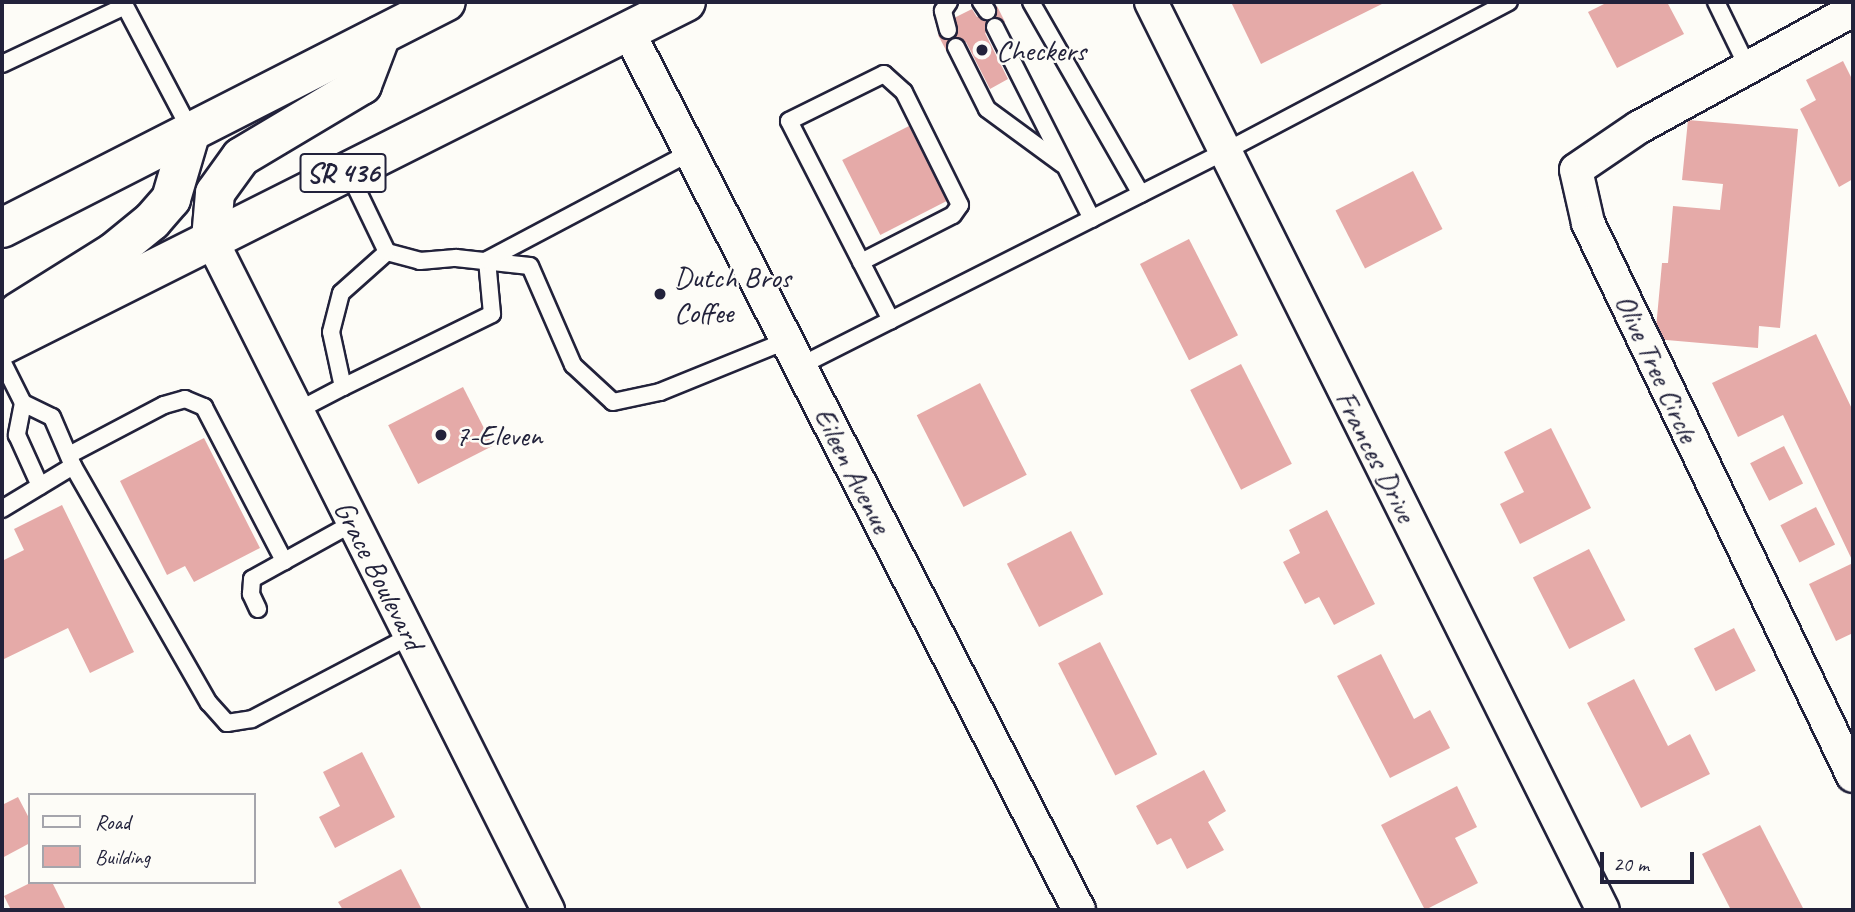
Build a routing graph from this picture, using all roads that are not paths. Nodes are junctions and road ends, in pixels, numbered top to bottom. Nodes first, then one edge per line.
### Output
1 (446, 2) edge
2 (686, 2) edge
3 (949, 2) edge
4 (1031, 2) edge
5 (1151, 2) edge
6 (1509, 2) edge
7 (1716, 2) edge
8 (126, 3) edge
9 (1853, 10) edge
10 (995, 27) dead end
11 (948, 30) dead end
12 (628, 31) junction
13 (381, 35) junction
14 (956, 47) dead end
15 (2, 64) edge
16 (1748, 68) junction
17 (191, 131) junction
18 (691, 152) junction
19 (1224, 152) junction
20 (1063, 164) junction
21 (348, 171) junction
22 (1141, 194) junction
23 (1092, 219) junction
24 (2, 228) edge
25 (211, 239) junction
26 (387, 252) junction
27 (486, 260) junction
28 (861, 262) junction
29 (891, 320) junction
30 (2, 322) edge
31 (2, 345) edge
32 (794, 353) junction
33 (2, 361) edge
34 (343, 387) junction
35 (23, 402) junction
36 (297, 411) junction
37 (71, 461) junction
38 (40, 486) junction
39 (2, 509) edge
40 (353, 523) junction
41 (284, 561) junction
42 (258, 609) dead end
43 (410, 636) junction
44 (294, 677) dead end
45 (302, 692) junction
46 (1845, 744) edge
47 (1853, 776) edge
48 (548, 910) edge
49 (1079, 910) edge
50 (1603, 910) edge

1 - 13 main road
2 - 12 main road, SR 436
3 - 11 lane
4 - 22 lane
5 - 19 street, Frances Drive
6 - 19 lane
7 - 16 lane
8 - 15 lane
8 - 17 lane
9 - 16 street, Olive Tree Circle
10 - 20 lane
12 - 18 street, Eileen Avenue
12 - 21 main road, SR 436
13 - 17 main road
13 - 25 main road
14 - 20 lane
16 - 46 street, Olive Tree Circle
17 - 24 main road
17 - 30 main road
18 - 27 lane
18 - 32 street, Eileen Avenue
19 - 22 lane
19 - 50 street, Frances Drive
20 - 23 lane
21 - 25 main road, SR 436
21 - 26 lane
22 - 23 lane
23 - 29 lane
25 - 31 main road, SR 436
25 - 36 street, Grace Boulevard
26 - 27 lane
26 - 34 lane
27 - 32 lane
27 - 34 lane
28 - 28 lane
28 - 29 lane
29 - 32 lane
32 - 49 street, Eileen Avenue
33 - 35 lane
34 - 36 lane
35 - 37 lane
35 - 38 lane
36 - 40 street, Grace Boulevard
37 - 38 lane
37 - 41 lane
37 - 45 lane
38 - 39 lane
40 - 41 lane
40 - 43 street, Grace Boulevard
41 - 42 lane
43 - 45 lane
43 - 48 street, Grace Boulevard
44 - 45 lane
46 - 47 street, Olive Tree Circle

